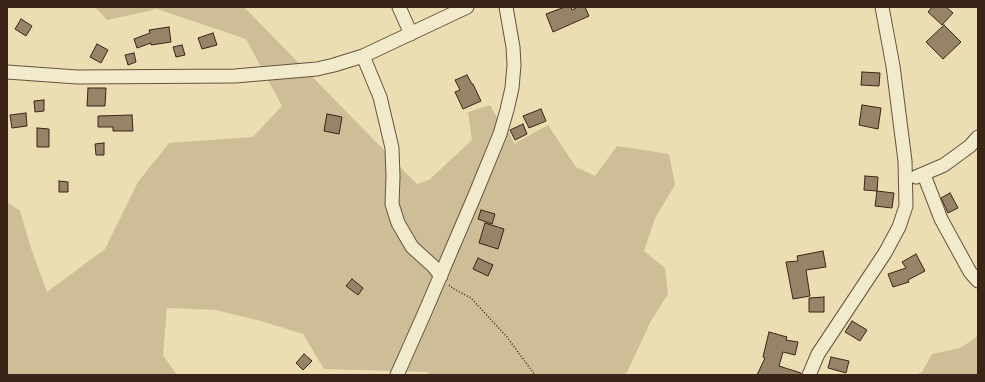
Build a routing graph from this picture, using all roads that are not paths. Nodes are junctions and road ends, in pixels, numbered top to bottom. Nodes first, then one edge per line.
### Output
1 (399, 7) edge
2 (467, 7) edge
3 (506, 7) edge
4 (882, 7) edge
5 (411, 34) junction
6 (363, 56) junction
7 (7, 72) edge
8 (978, 137) edge
9 (924, 174) junction
10 (907, 181) junction
11 (441, 276) junction
12 (978, 281) edge
13 (396, 375) edge
14 (809, 375) edge

1 - 5 street
2 - 5 street
3 - 11 street
4 - 10 street
5 - 6 street
6 - 7 street
6 - 11 street
8 - 9 street
9 - 10 street
9 - 12 street
10 - 14 street
11 - 13 street

